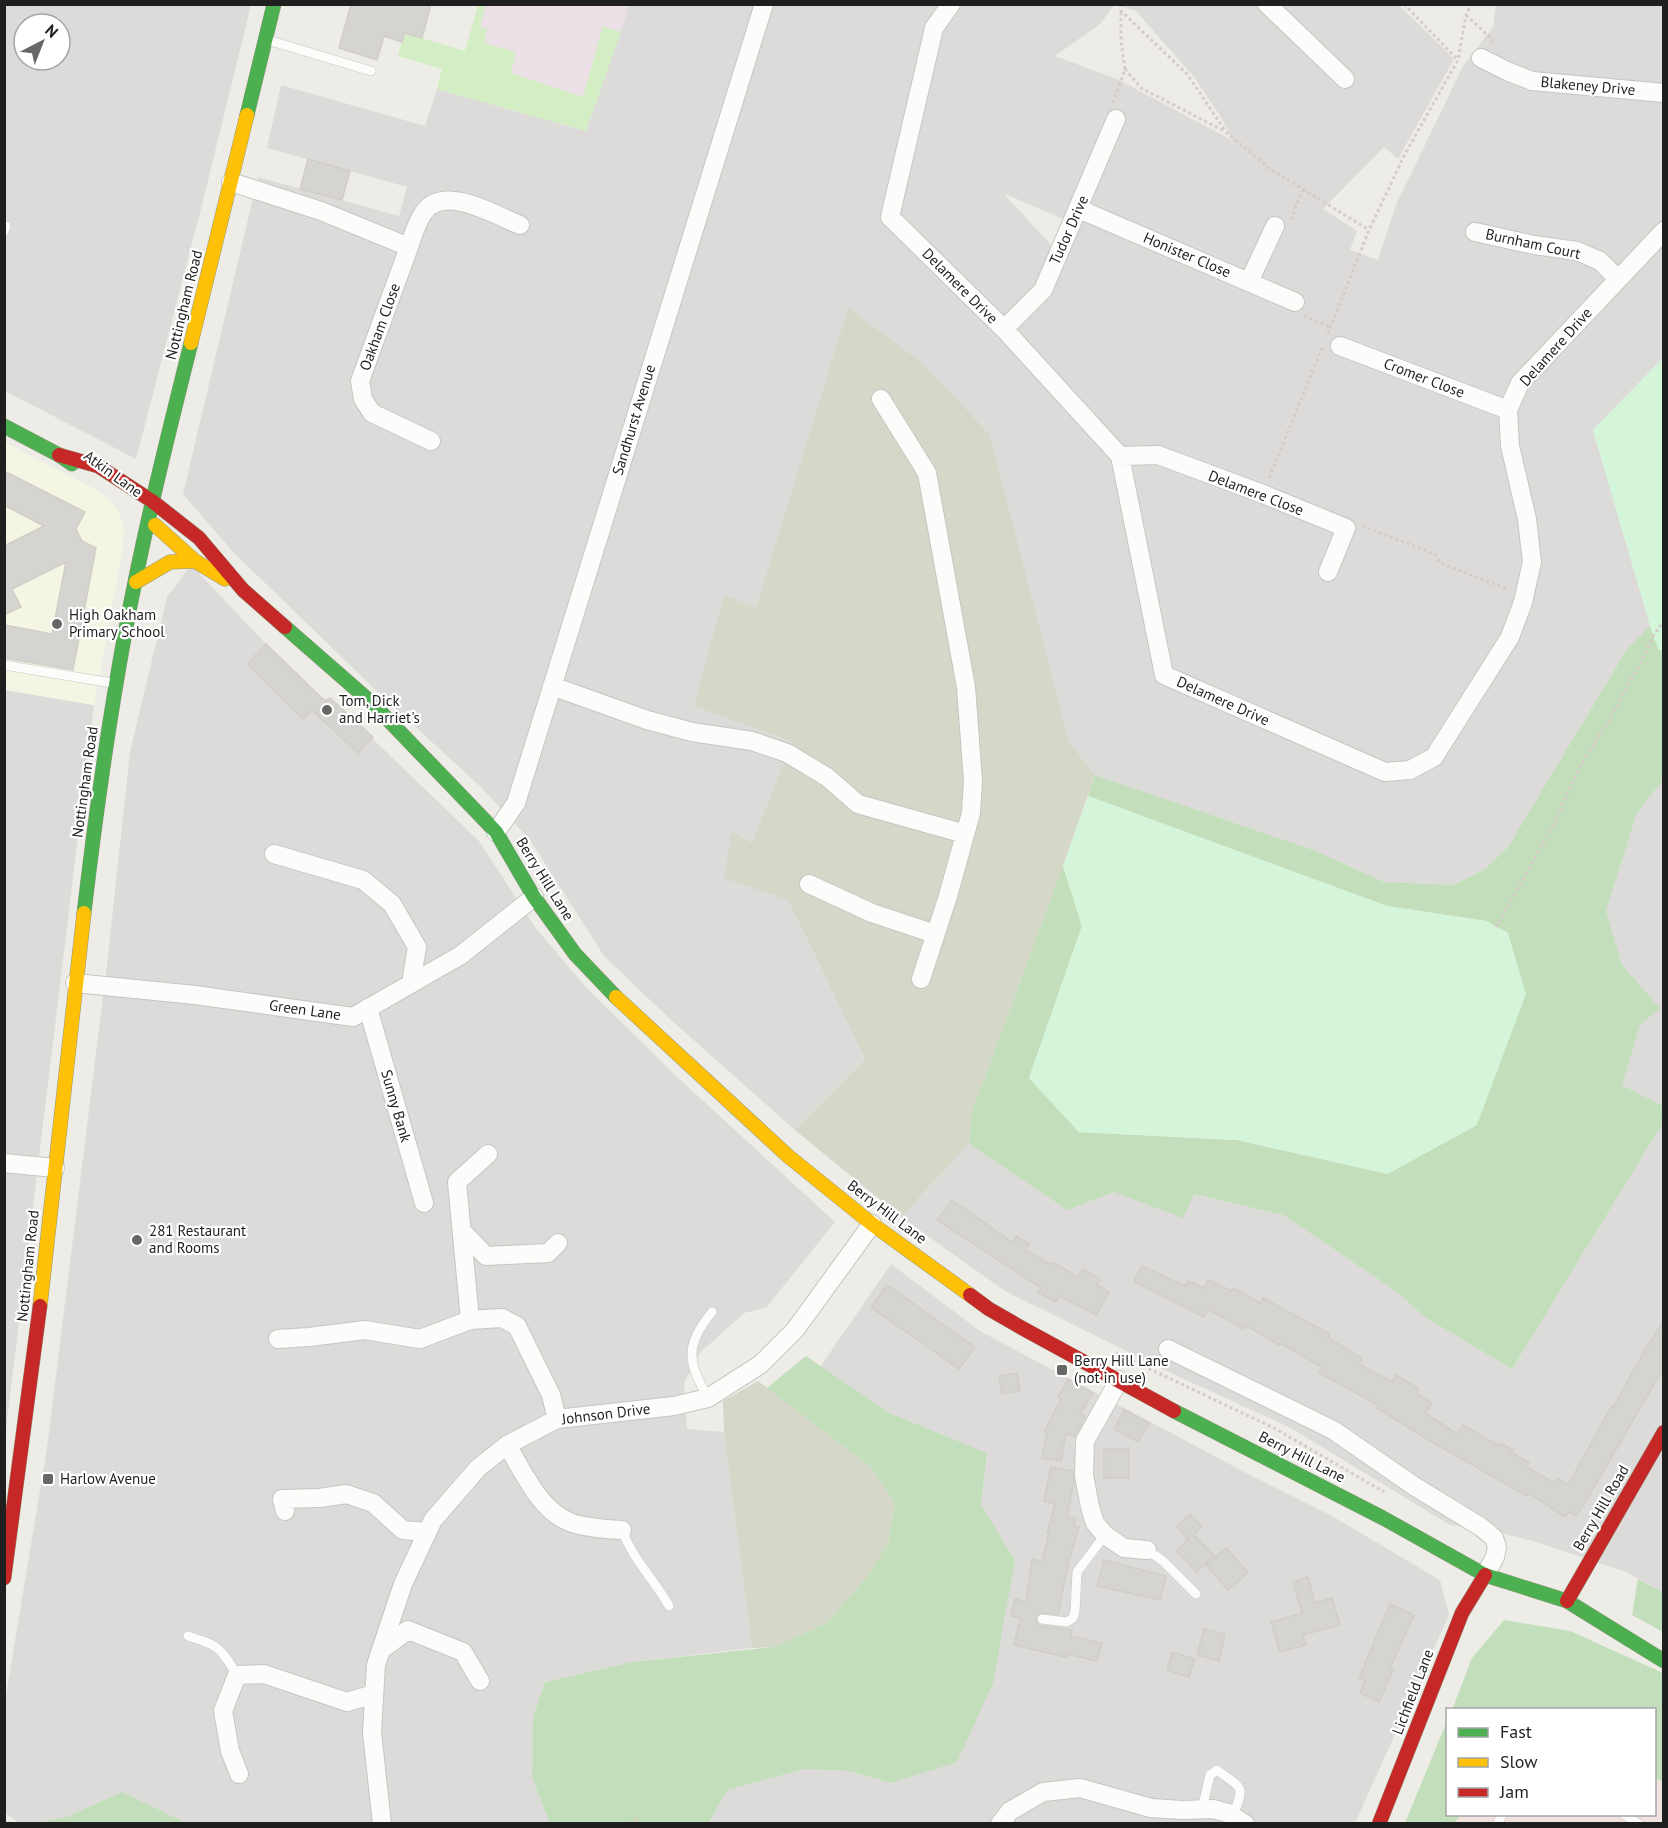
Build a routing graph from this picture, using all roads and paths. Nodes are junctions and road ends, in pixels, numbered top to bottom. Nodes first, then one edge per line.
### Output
1 (274, 4) edge
2 (764, 4) edge
3 (951, 4) edge
4 (1120, 4) edge
5 (1267, 4) edge
6 (1404, 4) edge
7 (1471, 4) edge
8 (1121, 11) junction
9 (1466, 15) junction
10 (266, 39) junction
11 (1481, 58) joint
12 (1458, 60) junction
13 (1125, 69) junction
14 (371, 71) dead end
15 (1345, 79) dead end
16 (1664, 93) edge
17 (1116, 119) joint
18 (1226, 132) junction
19 (231, 182) junction
20 (1302, 191) junction
21 (1079, 209) junction
22 (520, 225) dead end
23 (1275, 226) joint
24 (1369, 230) junction
25 (1664, 231) edge
26 (1475, 232) dead end
27 (409, 247) junction
28 (1618, 279) junction
29 (1250, 282) junction
30 (1295, 302) dead end
31 (1004, 329) junction
32 (1340, 346) dead end
33 (881, 399) dead end
34 (1508, 410) junction
35 (4, 426) edge
36 (431, 441) dead end
37 (59, 455) junction
38 (1120, 456) junction
39 (93, 480) dead end
40 (1263, 494) junction
41 (152, 501) junction
42 (144, 516) junction
43 (1346, 528) junction
44 (195, 561) junction
45 (1328, 572) dead end
46 (136, 582) junction
47 (243, 590) junction
48 (1524, 596) junction
49 (1664, 621) edge
50 (4, 665) edge
51 (116, 684) junction
52 (552, 686) junction
53 (496, 832) junction
54 (964, 834) junction
55 (274, 854) dead end
56 (809, 884) dead end
57 (534, 897) junction
58 (1496, 927) dead end
59 (935, 934) junction
60 (921, 979) dead end
61 (75, 983) junction
62 (411, 983) junction
63 (368, 1008) junction
64 (488, 1154) dead end
65 (4, 1163) edge
66 (56, 1168) junction
67 (424, 1203) dead end
68 (872, 1224) junction
69 (462, 1231) junction
70 (558, 1243) dead end
71 (712, 1312) dead end
72 (470, 1320) junction
73 (278, 1339) dead end
74 (1168, 1349) dead end
75 (1112, 1351) dead end
76 (1119, 1380) junction
77 (708, 1398) junction
78 (557, 1419) junction
79 (1664, 1432) edge
80 (507, 1445) junction
81 (11, 1487) edge
82 (1387, 1494) dead end
83 (285, 1511) dead end
84 (622, 1530) joint
85 (427, 1532) junction
86 (1105, 1535) junction
87 (1147, 1550) joint
88 (1485, 1575) junction
89 (4, 1578) edge
90 (1196, 1594) dead end
91 (1567, 1601) junction
92 (669, 1606) dead end
93 (1042, 1619) dead end
94 (188, 1636) dead end
95 (381, 1650) junction
96 (1664, 1661) edge
97 (237, 1675) junction
98 (480, 1681) dead end
99 (374, 1694) junction
100 (239, 1774) dead end
101 (1202, 1809) junction
102 (1149, 1816) edge
103 (1625, 1816) edge
104 (1239, 1820) edge
105 (382, 1824) edge
106 (631, 1824) edge
107 (640, 1824) edge
108 (1000, 1824) edge
109 (1379, 1824) edge
110 (1639, 1824) edge

1 - 10 main road, Nottingham Road
2 - 52 street, Sandhurst Avenue
3 - 31 street, Delamere Drive
4 - 8 path
5 - 15 street
6 - 12 path
7 - 9 path
8 - 13 path
8 - 18 path
9 - 11 path
9 - 12 path
10 - 14 lane
10 - 19 main road, Nottingham Road
11 - 16 street, Blakeney Drive
12 - 24 path
13 - 17 path
13 - 18 path
17 - 21 street, Tudor Drive
18 - 20 path
19 - 27 street
19 - 41 main road, Nottingham Road
20 - 23 path
20 - 24 path
21 - 29 street, Honister Close
21 - 31 street, Tudor Drive
22 - 27 street, Oakham Close
23 - 29 street
24 - 40 path
25 - 28 street, Delamere Drive
26 - 28 street, Burnham Court
27 - 36 street, Oakham Close
28 - 34 street, Delamere Drive
29 - 30 street, Honister Close
31 - 38 street, Delamere Drive
32 - 34 street, Cromer Close
33 - 54 street
34 - 48 street, Delamere Drive
35 - 37 main road, Atkin Lane
37 - 39 main road, Atkin Lane
37 - 41 main road, Atkin Lane
38 - 40 street, Delamere Close
38 - 48 street, Delamere Drive
40 - 43 street, Delamere Close
41 - 42 main road, Nottingham Road
41 - 47 main road, Berry Hill Lane
42 - 44 main road, Berry Hill Lane
42 - 46 main road, Nottingham Road
43 - 45 street
43 - 48 path
44 - 46 main road
44 - 47 main road, Berry Hill Lane
46 - 51 main road, Nottingham Road
47 - 53 main road, Berry Hill Lane
49 - 58 path
50 - 51 lane
51 - 61 main road, Nottingham Road
52 - 53 street, Sandhurst Avenue
52 - 54 street
53 - 57 main road, Berry Hill Lane
54 - 59 street
55 - 62 street
56 - 59 street
57 - 62 street, Green Lane
57 - 68 main road, Berry Hill Lane
59 - 60 street
61 - 63 street, Green Lane
61 - 66 main road, Nottingham Road
62 - 63 street, Green Lane
63 - 67 street, Sunny Bank
64 - 69 street
65 - 66 street
66 - 81 main road, Nottingham Road
68 - 76 main road, Berry Hill Lane
68 - 77 street, Johnson Drive
69 - 70 street
69 - 72 street
71 - 77 lane
72 - 73 street
72 - 78 street
74 - 88 street
75 - 82 path
76 - 86 street
76 - 88 main road, Berry Hill Lane
77 - 78 street, Johnson Drive
78 - 80 street, Johnson Drive
79 - 91 main road, Berry Hill Road
80 - 84 street
80 - 85 street, Johnson Drive
81 - 89 main road, Nottingham Road
83 - 85 street
84 - 92 lane
85 - 95 street, Johnson Drive
86 - 87 street
86 - 93 lane
87 - 90 lane
88 - 91 main road, Berry Hill Lane
88 - 109 main road, Lichfield Lane
91 - 96 main road, Berry Hill Lane
94 - 97 lane
95 - 98 street
95 - 99 street, Johnson Drive
97 - 99 street
97 - 100 street
99 - 105 street, Johnson Drive
101 - 102 street
101 - 104 street
101 - 104 lane
102 - 108 street
103 - 110 lane
106 - 107 path

